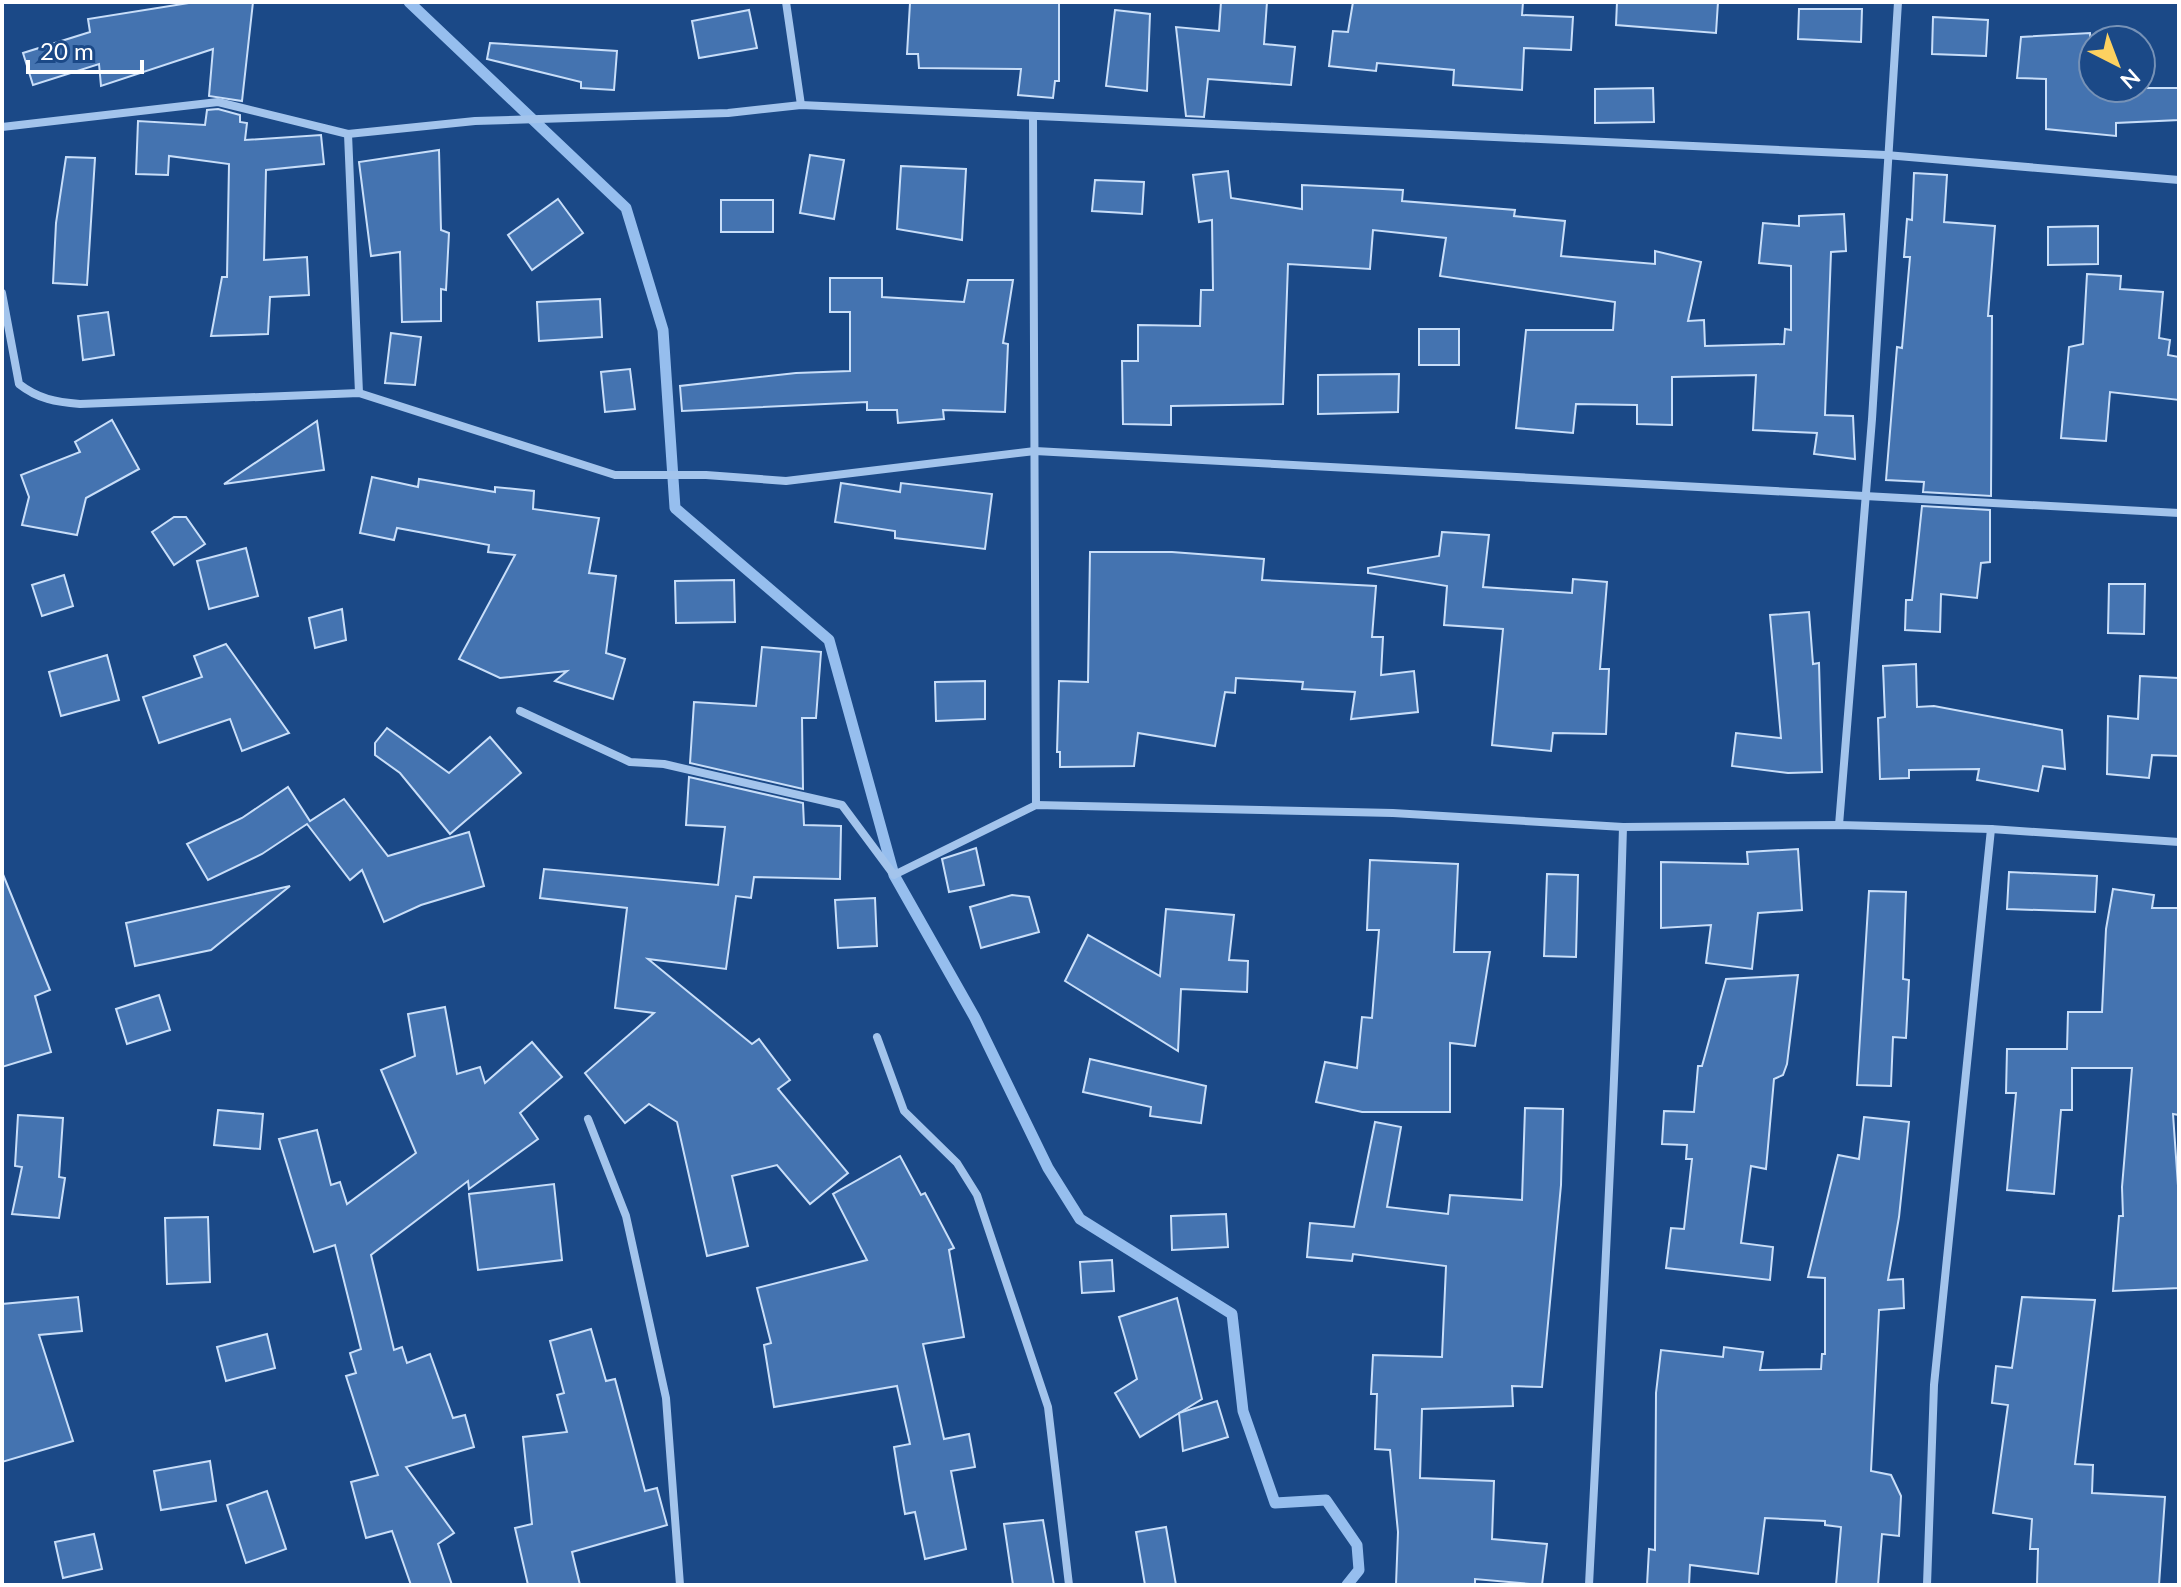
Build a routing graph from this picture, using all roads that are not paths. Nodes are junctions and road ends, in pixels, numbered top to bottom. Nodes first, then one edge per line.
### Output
1 (786, 2) edge
2 (1898, 2) edge
3 (801, 105) junction
4 (1033, 118) junction
5 (2, 127) edge
6 (348, 134) junction
7 (1886, 155) junction
8 (2179, 180) edge
9 (2, 293) edge
10 (359, 393) junction
11 (1035, 451) junction
12 (1864, 495) junction
13 (2179, 513) edge
14 (520, 711) dead end
15 (1036, 805) junction
16 (1839, 825) junction
17 (1623, 827) junction
18 (1991, 829) junction
19 (2179, 842) edge
20 (877, 1037) dead end
21 (588, 1119) dead end
22 (680, 1585) edge
23 (1069, 1585) edge
24 (1589, 1585) edge
25 (1927, 1585) edge

1 - 3 street
2 - 7 street
3 - 4 street
3 - 6 street
4 - 7 street
4 - 11 street
5 - 6 street
6 - 10 street
7 - 8 street
7 - 12 street
9 - 10 street
10 - 11 street
11 - 12 street
11 - 15 street
12 - 13 street
12 - 16 street
14 - 15 street
15 - 17 street
16 - 17 street
16 - 18 street
17 - 24 street
18 - 19 street
18 - 25 street
20 - 23 street
21 - 22 street

